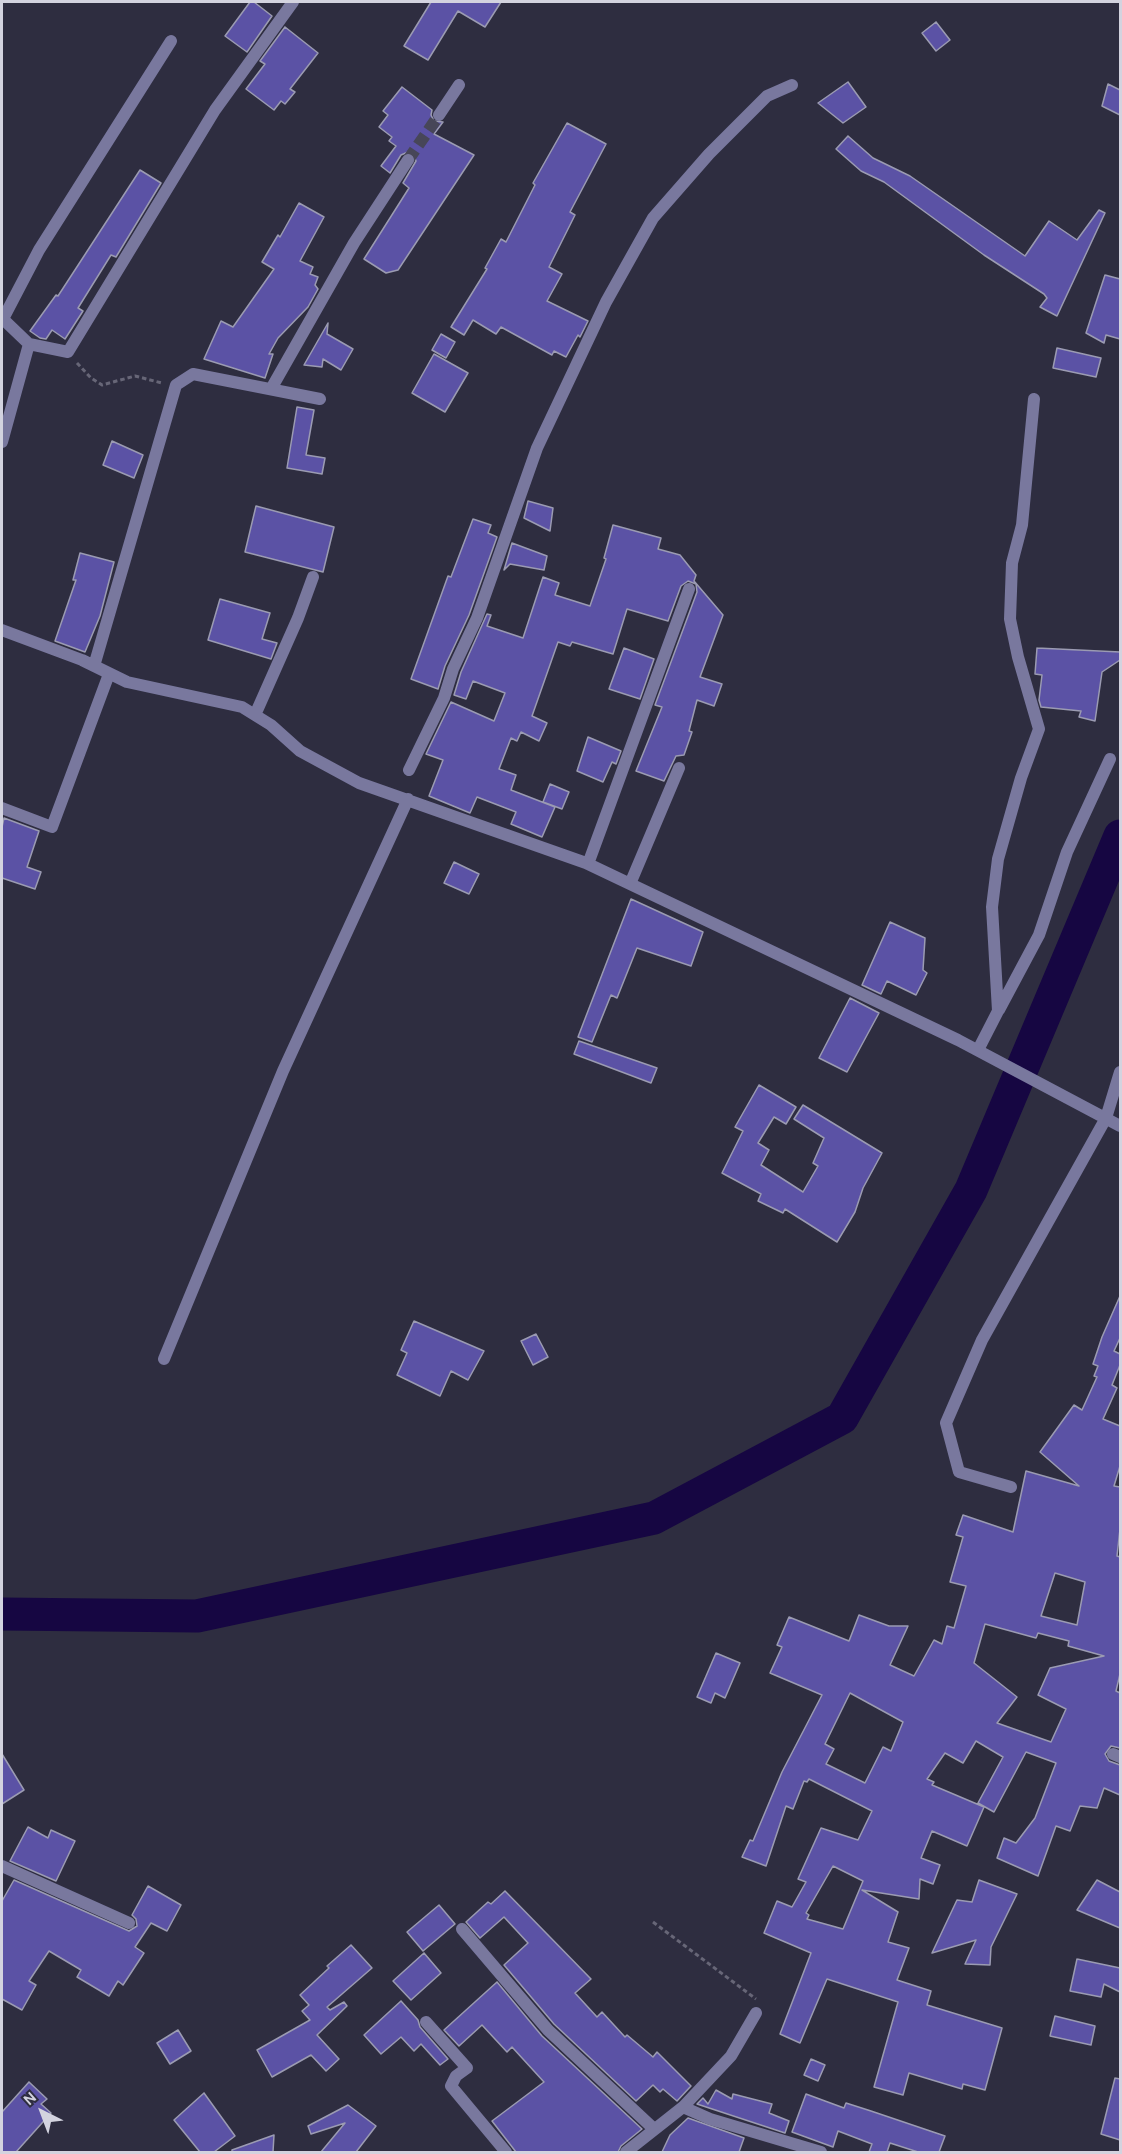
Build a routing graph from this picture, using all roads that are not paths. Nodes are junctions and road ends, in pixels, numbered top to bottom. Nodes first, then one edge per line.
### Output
1 (293, 2) edge
2 (171, 41) dead end
3 (459, 85) dead end
4 (792, 85) dead end
5 (439, 115) tunnel mouth
6 (408, 160) tunnel mouth
7 (29, 344) junction
8 (271, 389) junction
9 (320, 399) dead end
10 (1034, 399) dead end
11 (2, 442) edge
12 (313, 577) dead end
13 (689, 589) dead end
14 (2, 630) edge
15 (94, 666) junction
16 (109, 674) junction
17 (255, 715) junction
18 (1110, 759) dead end
19 (679, 768) dead end
20 (409, 770) dead end
21 (408, 799) junction
22 (2, 808) edge
23 (588, 864) junction
24 (630, 884) junction
25 (998, 1011) junction
26 (978, 1050) junction
27 (1120, 1072) edge
28 (1106, 1118) junction
29 (1120, 1126) edge
30 (164, 1359) dead end
31 (1011, 1487) dead end
32 (2, 1866) edge
33 (129, 1923) dead end
34 (462, 1929) dead end
35 (756, 2013) road end
36 (426, 2022) dead end
37 (683, 2107) junction
38 (654, 2129) junction
39 (506, 2152) edge
40 (626, 2152) edge
41 (821, 2152) edge

1 - 7 street
2 - 7 street
3 - 5 street
4 - 20 street
6 - 8 street
7 - 11 street
8 - 9 street
8 - 15 street
10 - 25 street
12 - 17 street
13 - 23 street
14 - 15 street
15 - 16 street
16 - 17 street
16 - 22 street
17 - 21 street
18 - 25 street
19 - 24 street
21 - 23 street
21 - 30 street
23 - 24 street
24 - 26 street
25 - 26 street
26 - 28 street
27 - 28 street
28 - 29 street
28 - 31 street
32 - 33 street
34 - 38 street
35 - 37 street
36 - 39 street
37 - 38 street
37 - 41 street
38 - 40 street

